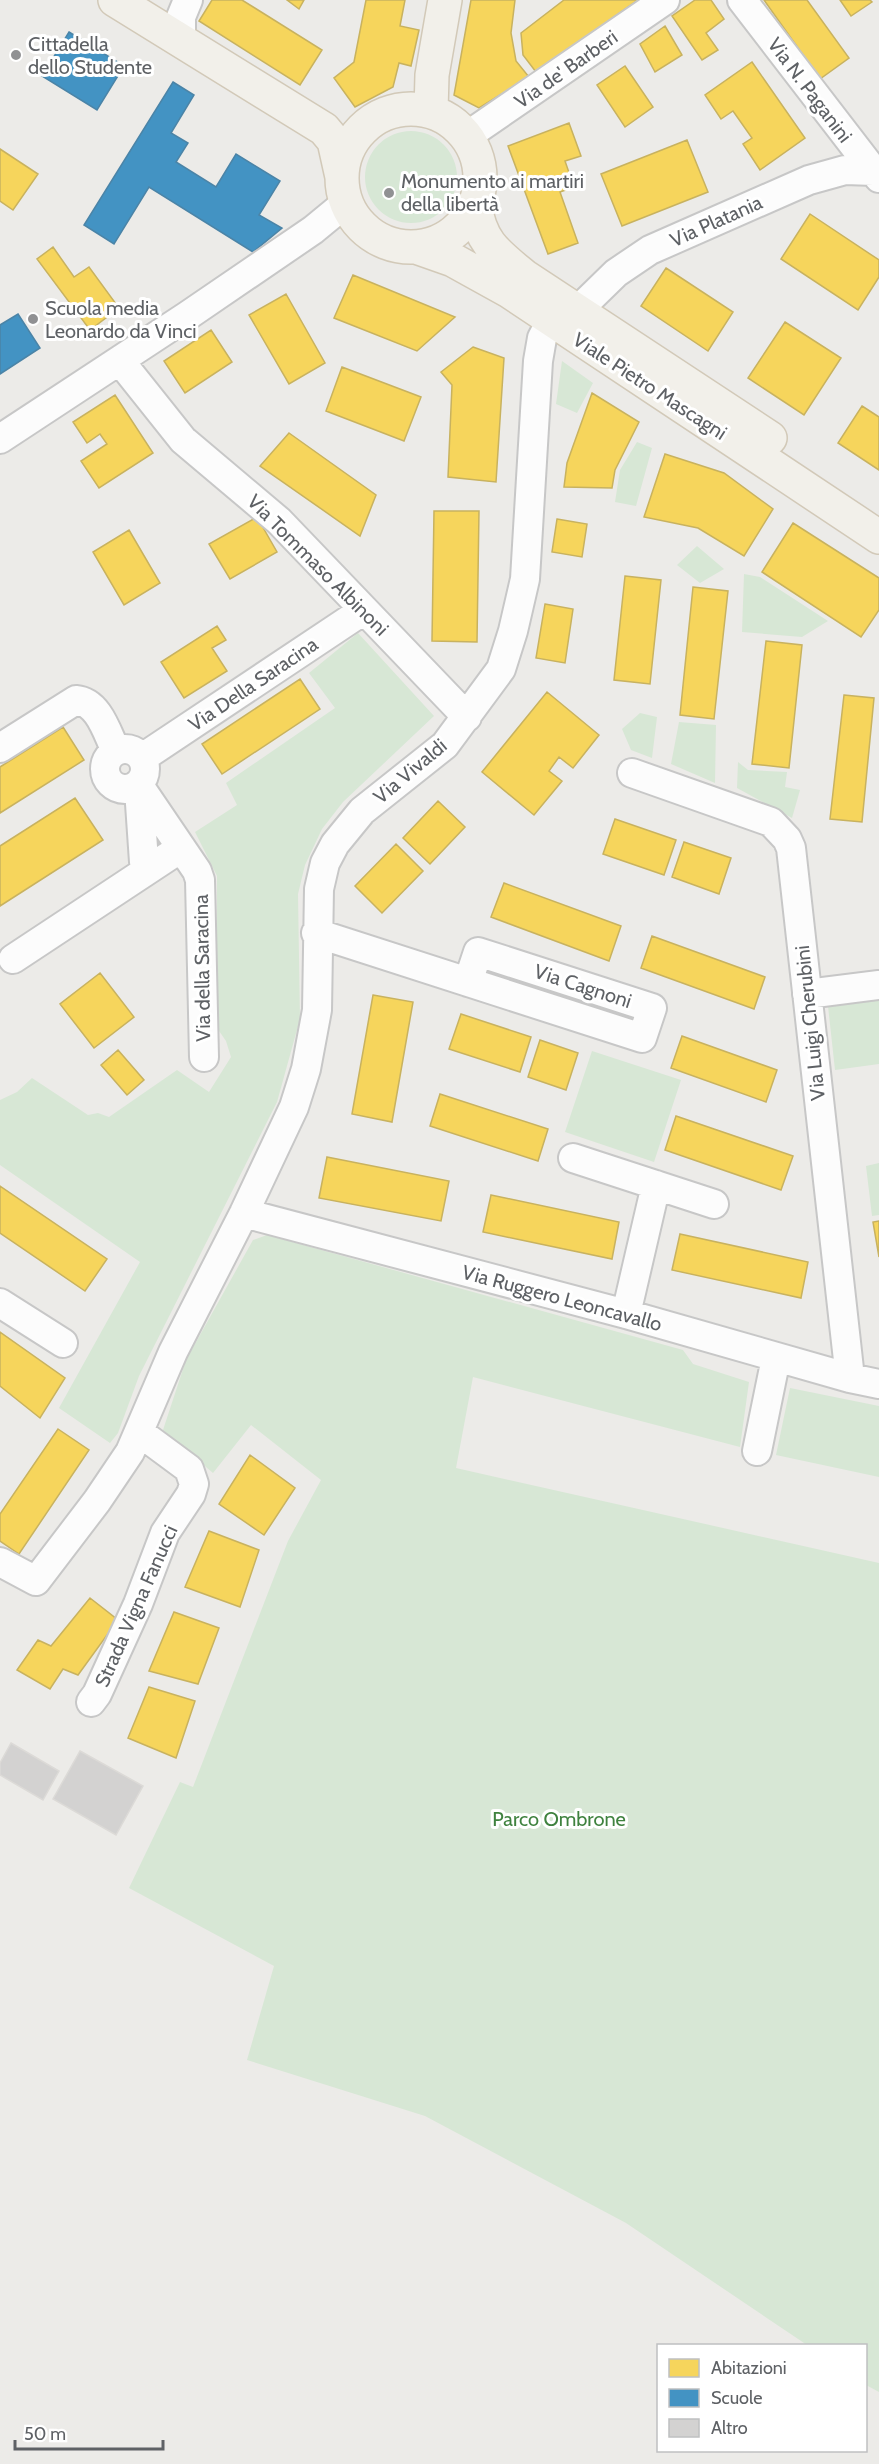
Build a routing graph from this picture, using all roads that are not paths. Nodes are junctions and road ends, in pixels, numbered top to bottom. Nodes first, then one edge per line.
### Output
1 (115, 0) edge
2 (188, 0) edge
3 (445, 0) edge
4 (665, 0) edge
5 (742, 0) edge
6 (181, 41) junction
7 (431, 111) junction
8 (467, 136) junction
9 (876, 175) edge
10 (344, 189) junction
11 (475, 204) junction
12 (416, 247) junction
13 (564, 316) junction
14 (120, 361) junction
15 (0, 439) edge
16 (879, 510) edge
17 (879, 537) edge
18 (364, 610) junction
19 (466, 717) junction
20 (0, 748) edge
21 (132, 764) junction
22 (633, 773) dead end
23 (181, 848) junction
24 (147, 869) junction
25 (316, 933) junction
26 (13, 959) dead end
27 (468, 982) junction
28 (879, 985) edge
29 (807, 994) junction
30 (204, 1057) dead end
31 (573, 1158) dead end
32 (656, 1185) junction
33 (714, 1204) dead end
34 (244, 1213) junction
35 (0, 1303) edge
36 (626, 1314) junction
37 (63, 1342) dead end
38 (776, 1358) junction
39 (850, 1378) junction
40 (879, 1384) edge
41 (140, 1432) junction
42 (757, 1450) dead end
43 (0, 1562) edge
44 (90, 1702) dead end

1 - 6 main road
2 - 6 street
3 - 7 main road
4 - 8 street, Via de' Barberi
5 - 9 street, Via N. Paganini
6 - 10 main road
7 - 8 main road
7 - 10 main road
8 - 11 main road
9 - 13 street, Via Platania
10 - 12 main road
10 - 14 street
11 - 12 main road
11 - 13 main road, Viale Pietro Mascagni
12 - 13 main road, Viale Pietro Mascagni
13 - 16 main road, Viale Pietro Mascagni
13 - 17 main road, Viale Pietro Mascagni
13 - 19 street, Via Vivaldi
14 - 15 street
14 - 18 street, Via Tommaso Albinoni
18 - 19 street, Via Tommaso Albinoni
18 - 21 street, Via Della Saracina
19 - 25 street, Via Vivaldi
20 - 21 street
21 - 23 street, Via della Saracina
21 - 24 street
22 - 29 street, Via Luigi Cherubini
23 - 24 street
23 - 30 street, Via della Saracina
24 - 26 street
25 - 27 street, Via Cagnoni
25 - 34 street, Via Vivaldi
27 - 27 street, Via Cagnoni
28 - 29 street
29 - 39 street, Via Luigi Cherubini
31 - 32 street
32 - 33 street
32 - 36 street
34 - 36 street, Via Ruggero Leoncavallo
34 - 41 street
35 - 37 street
36 - 38 street, Via Ruggero Leoncavallo
38 - 39 street, Via Ruggero Leoncavallo
38 - 42 street
39 - 40 street, Via Ruggero Leoncavallo
41 - 43 street
41 - 44 street, Strada Vigna Fanucci

